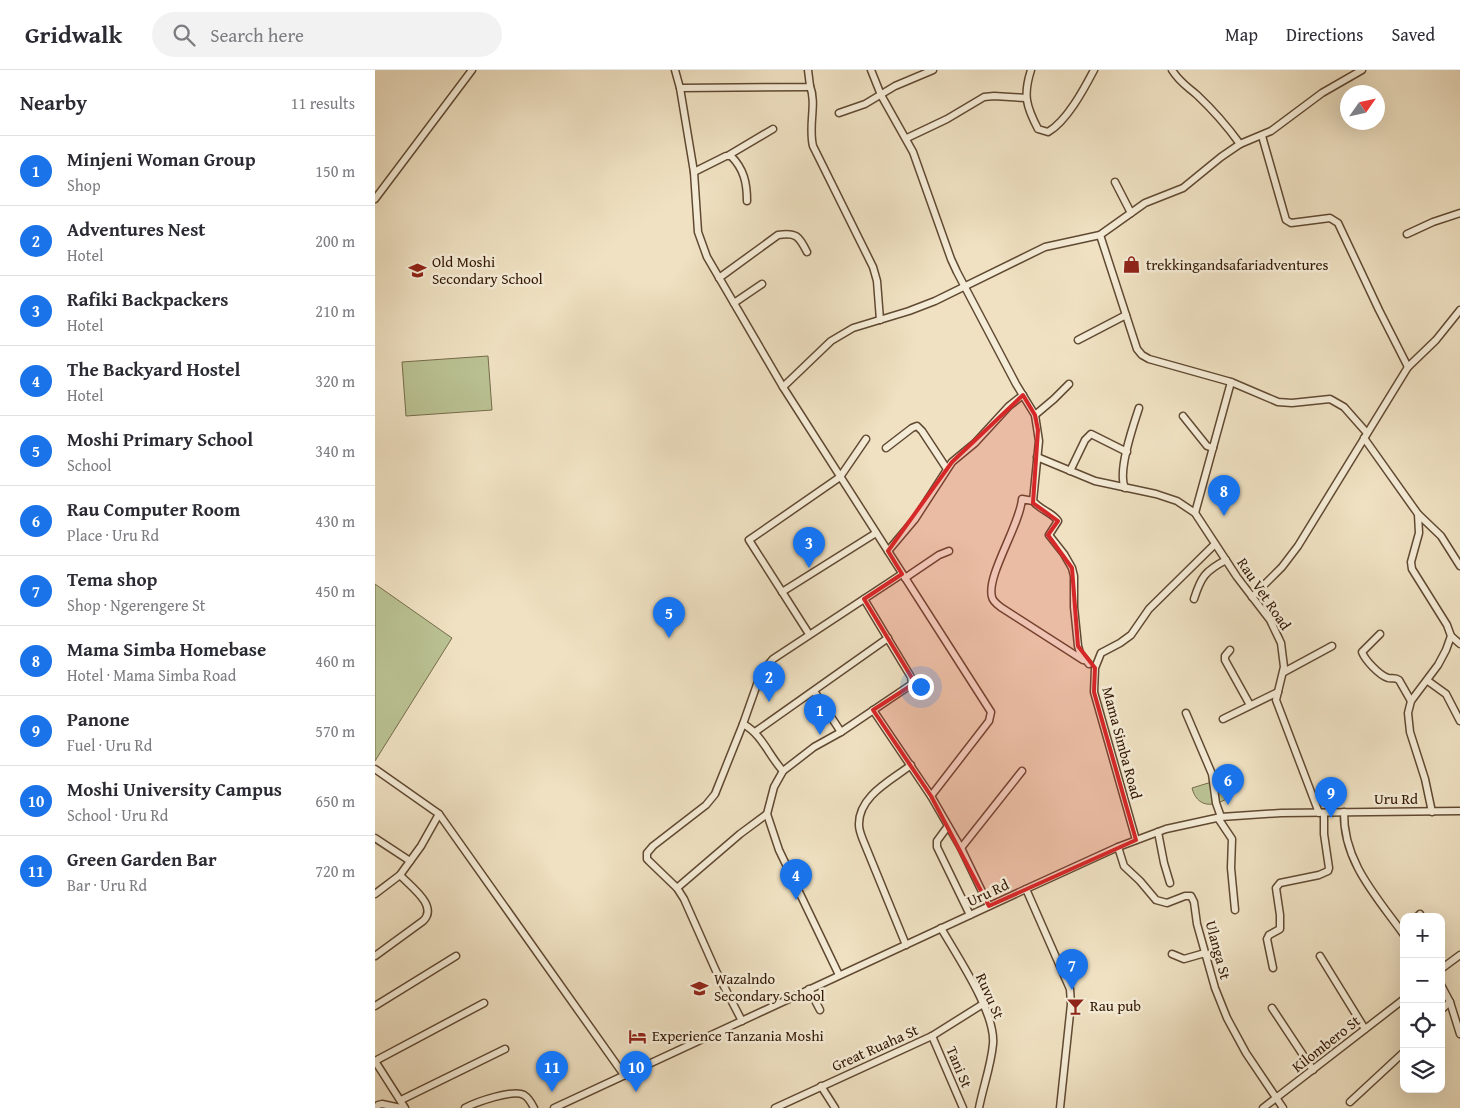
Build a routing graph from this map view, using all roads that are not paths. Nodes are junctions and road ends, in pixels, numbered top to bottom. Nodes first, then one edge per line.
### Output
1 (472, 70) edge
2 (675, 70) edge
3 (809, 70) edge
4 (871, 70) edge
5 (933, 70) edge
6 (1031, 70) edge
7 (1094, 70) edge
8 (1172, 70) edge
9 (1362, 70) edge
10 (810, 86) junction
11 (680, 88) junction
12 (881, 95) junction
13 (1026, 98) junction
14 (839, 113) dead end
15 (773, 129) dead end
16 (1262, 136) junction
17 (907, 138) junction
18 (1240, 144) junction
19 (729, 155) junction
20 (694, 172) junction
21 (1115, 182) dead end
22 (375, 199) edge
23 (747, 201) dead end
24 (1460, 212) edge
25 (1131, 213) junction
26 (1100, 234) junction
27 (1407, 234) dead end
28 (807, 252) dead end
29 (719, 278) junction
30 (762, 284) dead end
31 (965, 285) junction
32 (734, 304) junction
33 (1460, 310) edge
34 (1126, 315) junction
35 (880, 320) junction
36 (1078, 340) dead end
37 (1409, 367) junction
38 (1231, 382) junction
39 (1069, 384) dead end
40 (783, 387) junction
41 (1023, 395) junction
42 (1139, 408) dead end
43 (1035, 415) junction
44 (1183, 416) dead end
45 (1366, 435) junction
46 (866, 439) dead end
47 (886, 448) dead end
48 (1213, 448) junction
49 (1127, 452) junction
50 (1037, 457) junction
51 (947, 469) junction
52 (1069, 471) junction
53 (840, 477) junction
54 (1125, 488) junction
55 (1033, 501) junction
56 (1195, 513) junction
57 (1418, 514) junction
58 (876, 533) junction
59 (1215, 544) junction
60 (888, 551) junction
61 (949, 551) dead end
62 (1226, 560) junction
63 (1460, 566) edge
64 (904, 576) junction
65 (782, 592) junction
66 (1252, 597) junction
67 (864, 599) junction
68 (1194, 599) dead end
69 (809, 634) junction
70 (1380, 634) dead end
71 (1451, 636) junction
72 (888, 638) junction
73 (1460, 644) edge
74 (1331, 646) dead end
75 (1230, 650) dead end
76 (1092, 666) junction
77 (1283, 672) junction
78 (1428, 681) junction
79 (814, 691) junction
80 (1278, 692) junction
81 (1411, 701) junction
82 (1250, 705) junction
83 (873, 710) junction
84 (1186, 713) dead end
85 (1223, 718) dead end
86 (1460, 720) edge
87 (743, 724) junction
88 (755, 732) junction
89 (841, 732) junction
90 (911, 765) junction
91 (375, 769) edge
92 (783, 771) junction
93 (1022, 771) dead end
94 (931, 796) junction
95 (1460, 811) edge
96 (1344, 812) junction
97 (1432, 812) junction
98 (1322, 813) junction
99 (439, 814) junction
100 (767, 814) junction
101 (1219, 817) junction
102 (948, 826) junction
103 (1158, 832) junction
104 (375, 838) edge
105 (1136, 840) junction
106 (1118, 847) junction
107 (961, 848) junction
108 (410, 861) junction
109 (400, 875) junction
110 (1170, 884) dead end
111 (677, 888) junction
112 (1026, 889) junction
113 (375, 894) edge
114 (989, 906) junction
115 (1235, 910) dead end
116 (969, 915) junction
117 (1400, 925) edge
118 (941, 928) junction
119 (906, 945) junction
120 (1205, 953) junction
121 (1172, 954) dead end
122 (1460, 954) edge
123 (375, 956) edge
124 (456, 956) dead end
125 (1320, 956) dead end
126 (1445, 966) edge
127 (1273, 968) dead end
128 (839, 975) junction
129 (809, 989) junction
130 (1445, 992) edge
131 (1400, 1002) edge
132 (1450, 1002) junction
133 (484, 1003) dead end
134 (983, 1004) junction
135 (375, 1006) edge
136 (1445, 1006) edge
137 (1273, 1008) dead end
138 (820, 1010) dead end
139 (742, 1020) junction
140 (1365, 1029) junction
141 (1460, 1034) edge
142 (932, 1036) junction
143 (505, 1049) dead end
144 (1400, 1056) edge
145 (375, 1061) edge
146 (1313, 1070) junction
147 (624, 1075) junction
148 (821, 1086) junction
149 (1276, 1099) junction
150 (401, 1100) junction
151 (1350, 1102) dead end
152 (376, 1108) edge
153 (401, 1108) edge
154 (405, 1108) edge
155 (465, 1108) edge
156 (534, 1108) edge
157 (554, 1108) edge
158 (775, 1108) edge
159 (835, 1108) edge
160 (963, 1108) edge
161 (979, 1108) edge
162 (1059, 1108) edge
163 (1263, 1108) edge
164 (1283, 1108) edge

1 - 22 street
2 - 11 street
3 - 10 street
4 - 12 street
5 - 12 street
6 - 13 street
7 - 13 street
8 - 18 street
9 - 16 street
10 - 11 street
10 - 35 street
11 - 20 street
12 - 14 street
12 - 17 street
13 - 17 street
15 - 19 street
16 - 18 street
16 - 37 street
17 - 31 street
18 - 25 street
19 - 20 street
19 - 23 street
20 - 29 street
21 - 25 street
24 - 27 street
25 - 26 street
26 - 31 street
26 - 34 street
28 - 29 street
29 - 32 street
30 - 32 street
31 - 35 street
31 - 41 street
32 - 40 street
33 - 37 street
34 - 36 street
34 - 38 street
35 - 40 street
37 - 45 street
38 - 45 street
38 - 48 street
39 - 43 street
40 - 53 street
41 - 43 street
41 - 51 street
42 - 49 street
43 - 50 street
44 - 48 street
45 - 57 street
45 - 66 street
46 - 53 street
47 - 51 street
48 - 56 street
49 - 52 street
49 - 54 street
50 - 52 street
50 - 55 street
51 - 60 street
52 - 54 street
53 - 58 street
53 - 65 street
54 - 56 street
55 - 76 street
55 - 76 street
56 - 59 street
57 - 63 street
57 - 71 street
58 - 60 street
58 - 65 street
59 - 62 street
59 - 76 street, Mama Simba Road
60 - 64 street
61 - 64 street
62 - 66 street, Rau Vet Road
62 - 68 street
64 - 67 street
64 - 94 street
65 - 69 street
66 - 77 street, Rau Vet Road
67 - 69 street
67 - 72 street
69 - 87 street
70 - 81 street
71 - 73 street
71 - 78 street
72 - 79 street
72 - 83 street
74 - 77 street
75 - 82 street
76 - 105 street, Mama Simba Road
77 - 80 street, Rau Vet Road
78 - 81 street
78 - 86 street
79 - 88 street
79 - 89 street
80 - 82 street
80 - 98 street, Rau Vet Road
81 - 97 street
82 - 85 street
83 - 89 street
83 - 90 street
84 - 101 street
87 - 88 street
87 - 111 street
88 - 92 street
89 - 92 street
90 - 94 street
90 - 119 street
91 - 99 street
92 - 100 street
93 - 107 street
94 - 102 street
95 - 97 street, Uru Rd
96 - 97 street, Uru Rd
96 - 98 street, Uru Rd
96 - 117 street
98 - 101 street, Uru Rd
98 - 127 street, Rau Vet Road
99 - 108 street
99 - 147 street
100 - 111 street
100 - 128 street
101 - 103 street, Uru Rd
101 - 115 street
102 - 107 street
102 - 116 street
103 - 105 street, Uru Rd
103 - 110 street
104 - 108 street
105 - 106 street, Uru Rd
106 - 112 street, Uru Rd
106 - 120 street, Ulanga St
107 - 114 street
108 - 109 street
109 - 113 street
109 - 123 street
111 - 139 street
112 - 114 street, Uru Rd
112 - 162 street
114 - 116 street, Uru Rd
116 - 118 street, Uru Rd
118 - 119 street, Uru Rd
118 - 134 street, Ruvu St
119 - 128 street, Uru Rd
120 - 121 street
120 - 149 street, Ulanga St
122 - 126 street
124 - 135 street
125 - 140 street
128 - 129 street, Uru Rd
129 - 138 street
129 - 139 street, Uru Rd
130 - 132 street
131 - 140 street, Kilombero St
132 - 136 street
132 - 141 street
133 - 145 street
134 - 142 street, Great Ruaha St
134 - 161 street, Ruvu St
137 - 146 street
139 - 147 street, Uru Rd
140 - 146 street, Kilombero St
142 - 148 street, Great Ruaha St
142 - 160 street, Tani St
143 - 150 street
144 - 151 street
145 - 150 street
146 - 149 street, Kilombero St
147 - 157 street, Uru Rd
148 - 158 street, Great Ruaha St
148 - 159 street
149 - 163 street, Kilombero St
149 - 164 street, Ulanga St
150 - 154 street
152 - 153 street
155 - 156 street

